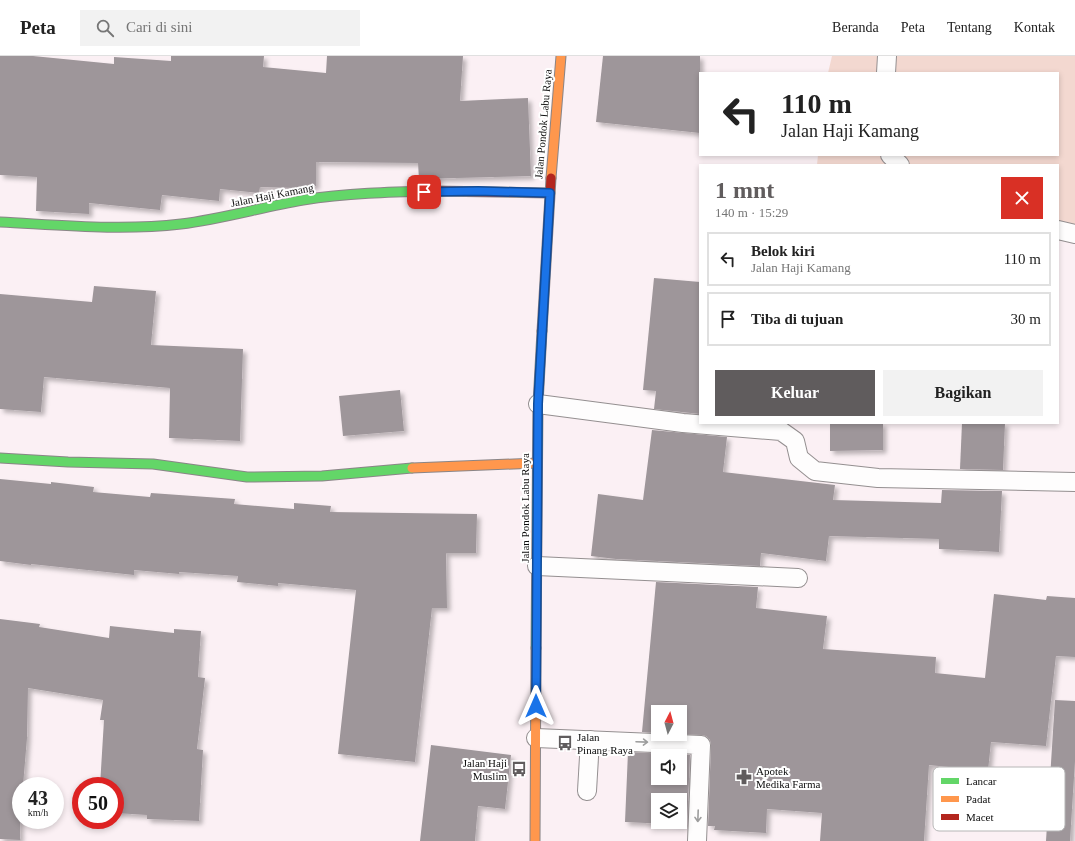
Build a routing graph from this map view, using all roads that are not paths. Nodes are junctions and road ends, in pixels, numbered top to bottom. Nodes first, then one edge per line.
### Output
1 (561, 56) edge
2 (887, 56) edge
3 (886, 72) edge
4 (891, 156) edge
5 (899, 164) edge
6 (550, 193) junction
7 (0, 222) edge
8 (1059, 230) edge
9 (1075, 234) edge
10 (538, 404) junction
11 (0, 458) edge
12 (537, 463) junction
13 (1075, 482) edge
14 (537, 566) junction
15 (798, 578) dead end
16 (536, 738) junction
17 (590, 740) junction
18 (587, 791) dead end
19 (535, 841) edge
20 (697, 841) edge

1 - 6 street, Jalan Pondok Labu Raya
2 - 3 lane
4 - 5 lane
6 - 7 street, Jalan Haji Kamang
6 - 10 street, Jalan Pondok Labu Raya
8 - 9 lane
10 - 12 street, Jalan Pondok Labu Raya
10 - 13 lane
11 - 12 street
12 - 14 street, Jalan Pondok Labu Raya
14 - 15 lane
14 - 16 street, Jalan Pondok Labu Raya
16 - 17 lane
16 - 19 street, Jalan Pondok Labu Raya
17 - 18 lane
17 -> 20 lane

